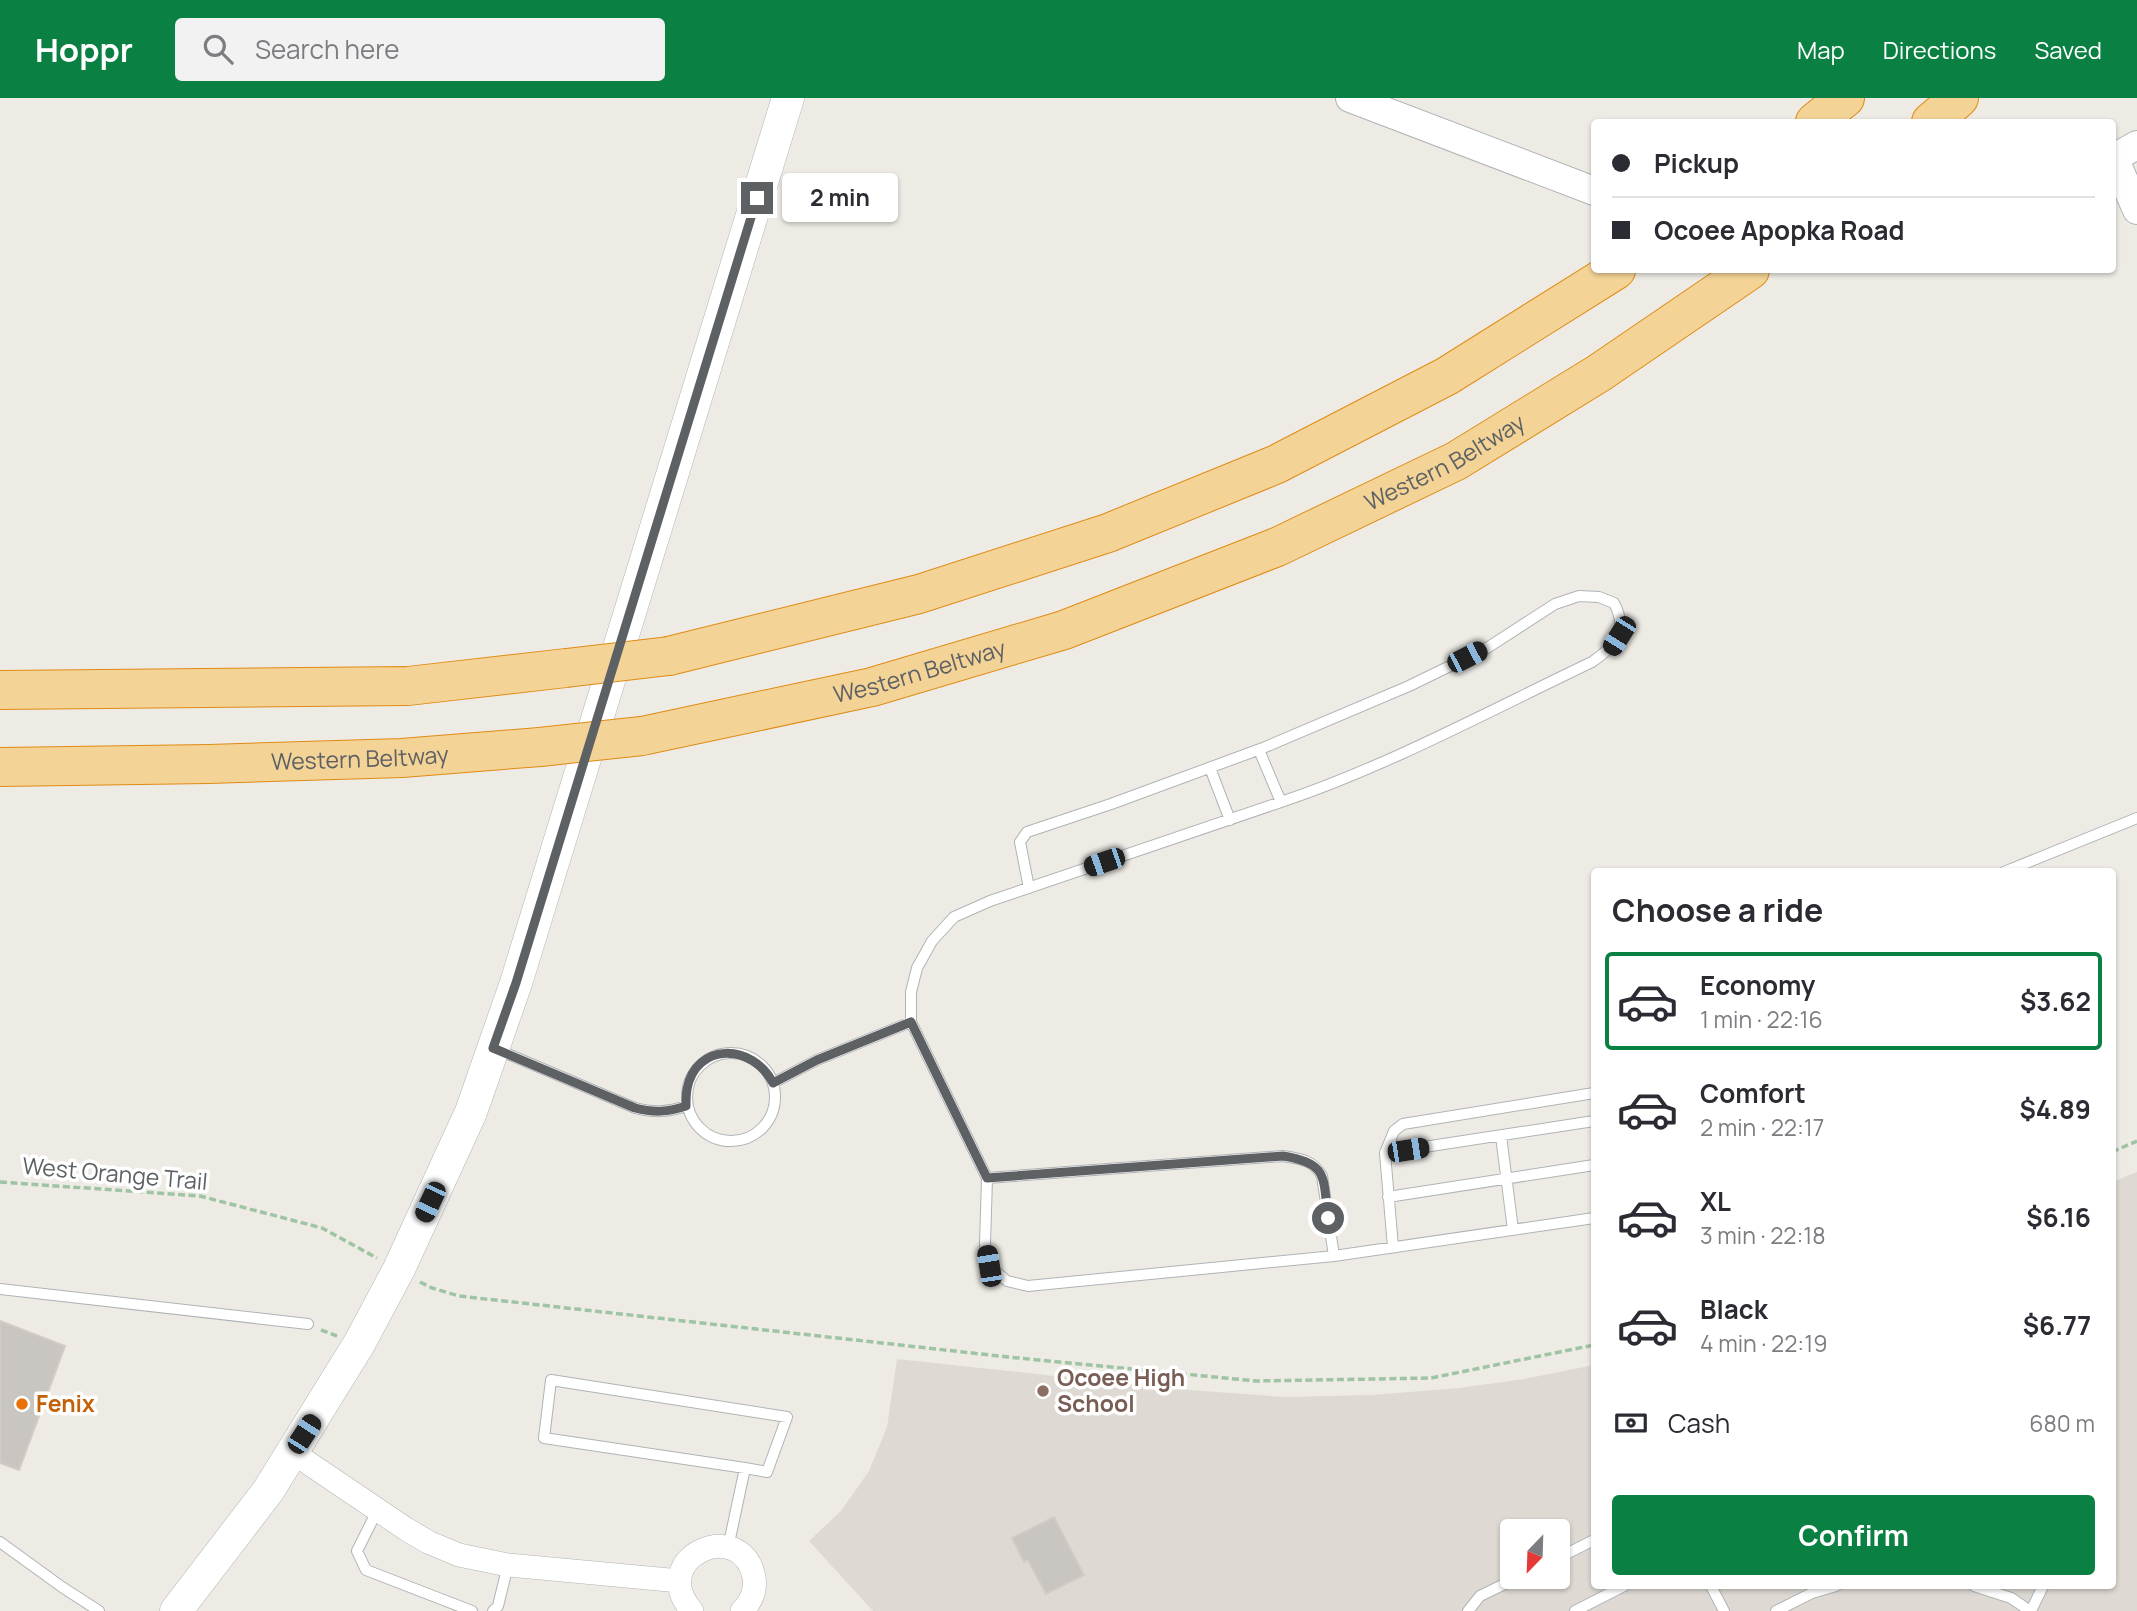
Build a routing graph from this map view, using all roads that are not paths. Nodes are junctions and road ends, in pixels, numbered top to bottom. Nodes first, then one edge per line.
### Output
1 (788, 98) edge
2 (1350, 98) edge
3 (1845, 98) edge
4 (1959, 98) edge
5 (1819, 119) edge
6 (1934, 119) edge
7 (2121, 154) edge
8 (1591, 190) edge
9 (2137, 211) edge
10 (1611, 273) edge
11 (1746, 273) edge
12 (0, 690) edge
13 (1259, 750) junction
14 (0, 767) edge
15 (1210, 768) junction
16 (1281, 803) junction
17 (2137, 818) edge
18 (1230, 820) junction
19 (2014, 868) edge
20 (1029, 888) junction
21 (911, 1022) junction
22 (493, 1048) junction
23 (773, 1083) junction
24 (1591, 1093) edge
25 (686, 1106) junction
26 (1591, 1121) edge
27 (1501, 1136) junction
28 (1385, 1153) junction
29 (1591, 1165) edge
30 (987, 1178) junction
31 (1507, 1179) junction
32 (1388, 1197) junction
33 (1591, 1218) edge
34 (1513, 1230) junction
35 (1393, 1247) junction
36 (1334, 1255) junction
37 (0, 1289) edge
38 (308, 1325) road end
39 (292, 1452) junction
40 (745, 1468) junction
41 (378, 1509) junction
42 (0, 1542) edge
43 (1591, 1542) edge
44 (728, 1548) junction
45 (1570, 1552) edge
46 (508, 1565) junction
47 (680, 1581) junction
48 (1500, 1586) edge
49 (1618, 1589) edge
50 (1713, 1589) edge
51 (1826, 1589) edge
52 (1983, 1589) edge
53 (2041, 1589) edge
54 (745, 1610) edge
55 (99, 1611) edge
56 (176, 1611) edge
57 (472, 1611) edge
58 (493, 1611) edge
59 (692, 1611) edge
60 (1468, 1611) edge
61 (1575, 1611) edge
62 (1724, 1611) edge
63 (1776, 1611) edge
64 (2030, 1611) edge

1 - 22 main road
2 - 8 street
3 - 5 highway
4 - 6 highway
7 - 9 street
10 - 12 highway, bridge
11 - 14 highway, Western Beltway, bridge
13 - 15 lane
13 - 16 lane
13 - 16 lane
15 - 18 lane
15 - 20 lane
16 - 18 lane
17 - 19 lane
18 - 20 lane
20 - 21 lane
21 - 23 lane
21 - 30 lane
22 - 25 lane
22 - 39 main road
23 - 25 lane
23 - 25 lane
24 - 28 lane
26 - 27 lane
27 - 28 lane
27 - 31 lane
28 - 32 lane
29 - 31 lane
30 - 36 lane
30 - 36 lane
31 - 32 lane
31 - 34 lane
32 - 35 lane
33 - 34 lane
34 - 35 lane
35 - 36 lane
37 - 38 lane
39 - 41 street
39 - 56 main road
40 - 40 lane
40 - 44 lane
41 - 46 street
41 - 57 lane
42 - 55 lane
43 - 45 lane
44 - 47 street
44 - 54 street
46 - 47 street
46 - 58 lane
47 - 59 street
48 - 60 lane
49 - 61 lane
50 - 62 lane
51 - 63 lane
52 - 64 lane
53 - 64 lane

